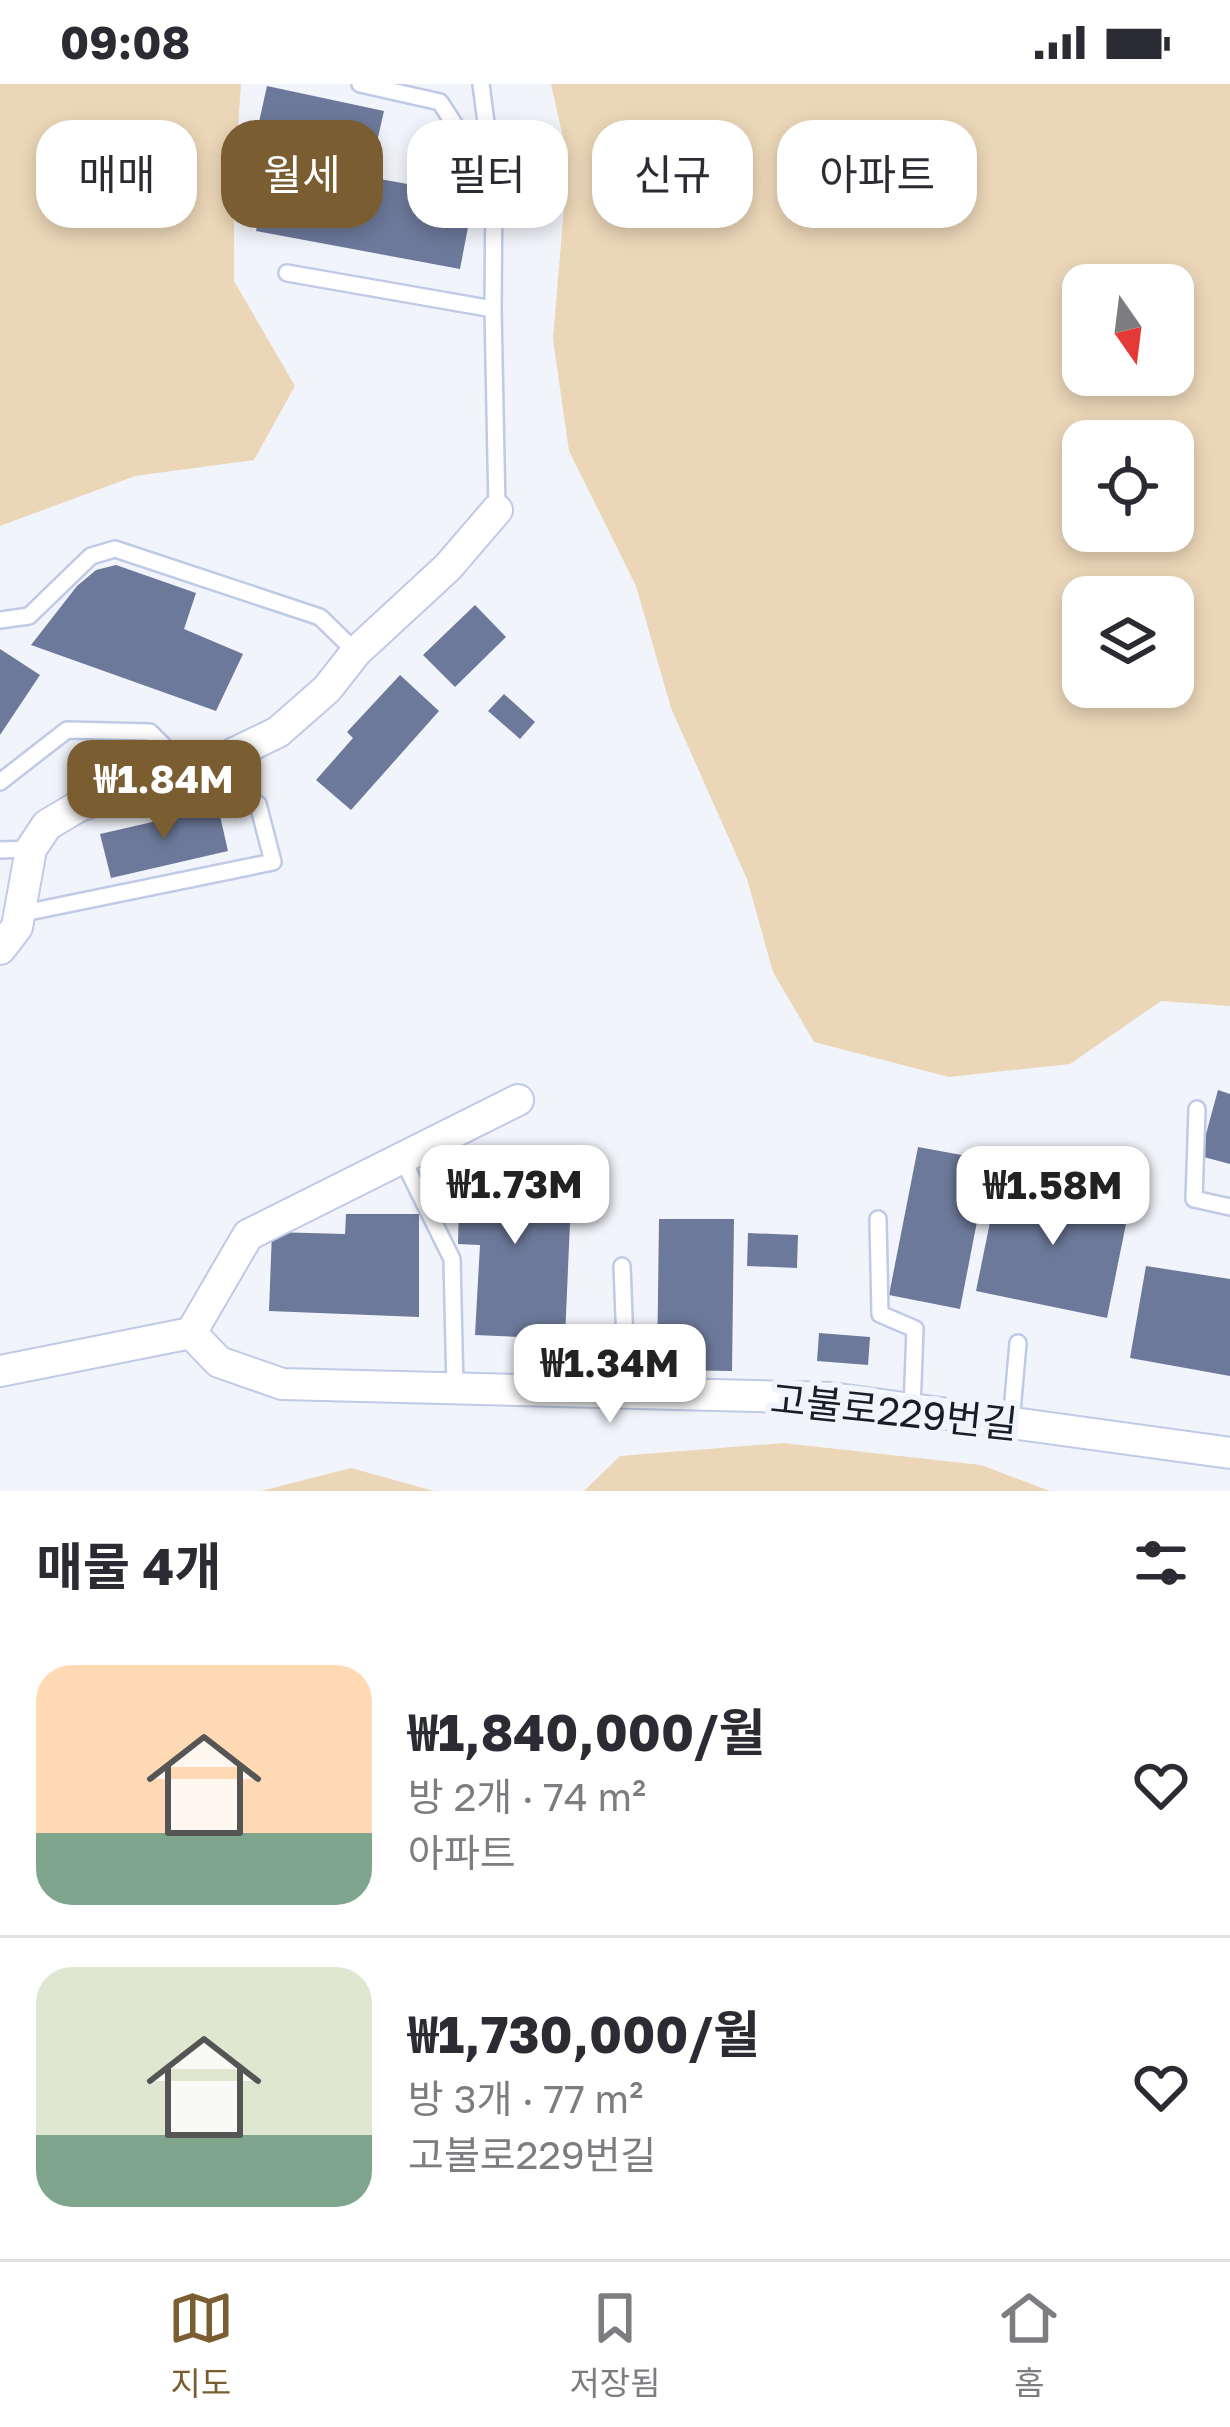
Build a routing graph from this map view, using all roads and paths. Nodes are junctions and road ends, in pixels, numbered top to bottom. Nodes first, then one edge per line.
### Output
1 (361, 84) edge
2 (481, 84) edge
3 (452, 120) edge
4 (486, 120) edge
5 (494, 228) edge
6 (286, 273) dead end
7 (493, 309) junction
8 (497, 510) joint
9 (0, 620) edge
10 (356, 652) junction
11 (188, 770) junction
12 (0, 782) edge
13 (258, 804) dead end
14 (15, 849) edge
15 (20, 914) junction
16 (0, 949) edge
17 (518, 1100) dead end
18 (1197, 1109) dead end
19 (402, 1158) junction
20 (1230, 1207) edge
21 (878, 1220) dead end
22 (622, 1266) dead end
23 (191, 1334) junction
24 (1018, 1343) dead end
25 (0, 1371) edge
26 (455, 1389) junction
27 (627, 1393) junction
28 (912, 1409) junction
29 (1011, 1423) junction
30 (1230, 1453) edge

1 - 3 lane
2 - 4 lane
5 - 7 lane
6 - 7 lane
7 - 8 lane
8 - 10 street
9 - 10 lane
10 - 11 street
11 - 12 lane
11 - 14 street
13 - 15 lane
14 - 15 street
15 - 16 street
17 - 19 street
18 - 20 lane
19 - 23 street
19 - 26 lane
21 - 28 lane
22 - 27 lane
23 - 25 street
23 - 26 street, 고불로229번길
24 - 29 lane
26 - 27 street, 고불로229번길
27 - 28 street, 고불로229번길
28 - 29 street, 고불로229번길
29 - 30 street, 고불로229번길

